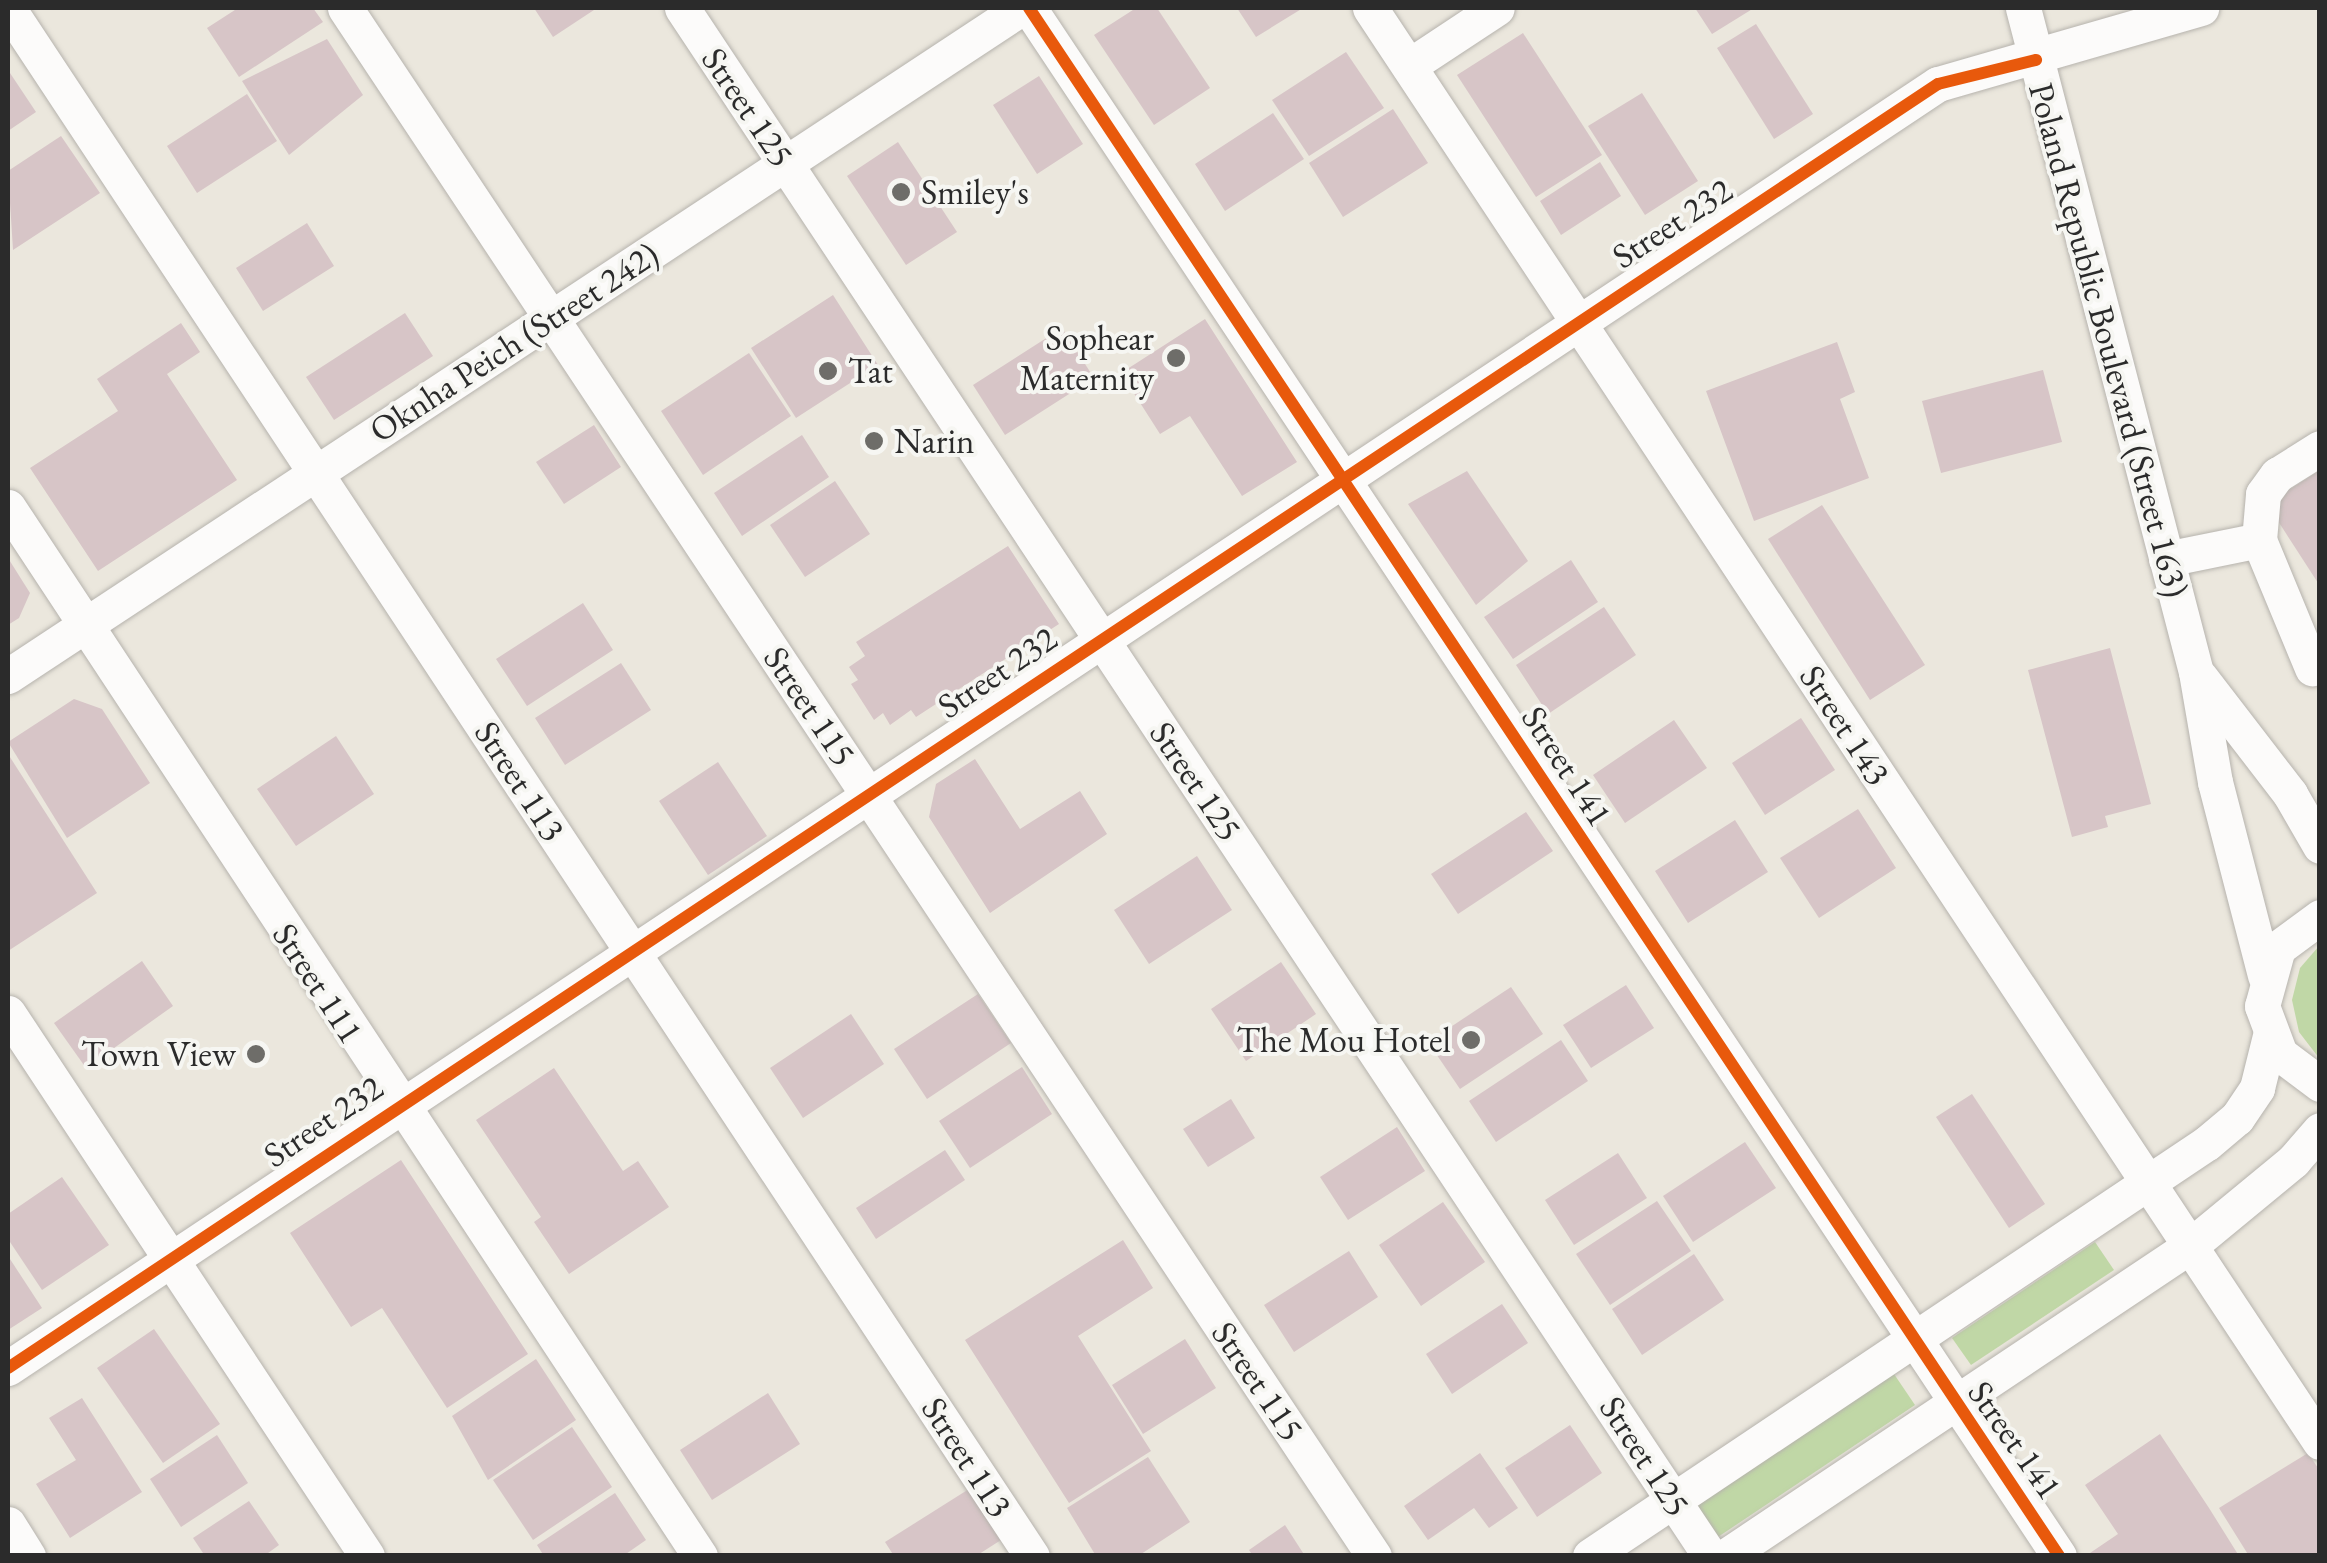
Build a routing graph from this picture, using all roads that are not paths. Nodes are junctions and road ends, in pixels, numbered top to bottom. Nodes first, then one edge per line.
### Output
1 (8, 8) edge
2 (345, 8) edge
3 (682, 8) edge
4 (1021, 8) edge
5 (1029, 8) edge
6 (1370, 8) edge
7 (1497, 8) edge
8 (2023, 8) edge
9 (2202, 8) edge
10 (2036, 60) junction
11 (1409, 66) junction
12 (785, 163) junction
13 (552, 316) junction
14 (1578, 321) junction
15 (2320, 448) edge
16 (316, 472) junction
17 (1342, 478) junction
18 (8, 506) edge
19 (2259, 540) junction
20 (2166, 559) junction
21 (85, 625) junction
22 (1101, 638) junction
23 (2312, 668) dead end
24 (2196, 672) junction
25 (8, 676) edge
26 (868, 794) junction
27 (2290, 794) junction
28 (2320, 820) edge
29 (2320, 846) edge
30 (2320, 917) edge
31 (632, 951) junction
32 (2265, 976) junction
33 (8, 1013) edge
34 (2270, 1036) junction
35 (2320, 1084) edge
36 (399, 1107) junction
37 (2320, 1130) edge
38 (2148, 1184) junction
39 (2190, 1246) junction
40 (171, 1259) junction
41 (1910, 1342) junction
42 (8, 1368) edge
43 (1953, 1404) junction
44 (2320, 1442) edge
45 (1674, 1499) junction
46 (8, 1524) edge
47 (28, 1556) edge
48 (367, 1556) edge
49 (700, 1556) edge
50 (1032, 1556) edge
51 (1374, 1556) edge
52 (1590, 1556) edge
53 (1710, 1556) edge
54 (1726, 1556) edge
55 (2059, 1556) edge

1 - 16 street, Street 113
2 - 13 street, Street 115
3 - 12 street, Street 125
4 - 12 street, Oknha Peich (Street 242)
5 - 17 street, Street 141
6 - 11 street, Street 143
7 - 11 street
8 - 10 street, Poland Republic Boulevard (Street 163)
9 - 10 street, Street 232
10 - 14 street, Street 232
10 - 20 street, Poland Republic Boulevard (Street 163)
11 - 14 street, Street 143
12 - 13 street, Oknha Peich (Street 242)
12 - 22 street, Street 125
13 - 16 street, Oknha Peich (Street 242)
13 - 26 street, Street 115
14 - 17 street, Street 232
14 - 38 street, Street 143
15 - 19 street
16 - 21 street, Oknha Peich (Street 242)
16 - 31 street, Street 113
17 - 22 street, Street 232
17 - 41 street, Street 141
18 - 21 street, Street 111
19 - 20 street
19 - 23 street
20 - 24 street, Poland Republic Boulevard (Street 163)
21 - 25 street, Oknha Peich (Street 242)
21 - 36 street, Street 111
22 - 26 street, Street 232
22 - 45 street, Street 125
24 - 27 street, Poland Republic Boulevard (Street 163)
24 - 32 street, Poland Republic Boulevard (Street 163)
26 - 31 street, Street 232
26 - 51 street, Street 115
27 - 28 street
27 - 29 street, Poland Republic Boulevard (Street 163)
30 - 32 street
31 - 36 street, Street 232
31 - 50 street, Street 113
32 - 34 street, Poland Republic Boulevard (Street 163)
33 - 40 street
34 - 35 street
34 - 38 street
36 - 40 street, Street 232
36 - 49 street, Street 111
37 - 39 street
38 - 39 street, Street 143
38 - 41 street
39 - 43 street
39 - 44 street, Street 143
40 - 42 street, Street 232
40 - 48 street
41 - 43 street, Street 141
41 - 45 street
43 - 54 street
43 - 55 street, Street 141
45 - 52 street
45 - 53 street, Street 125
46 - 47 street

